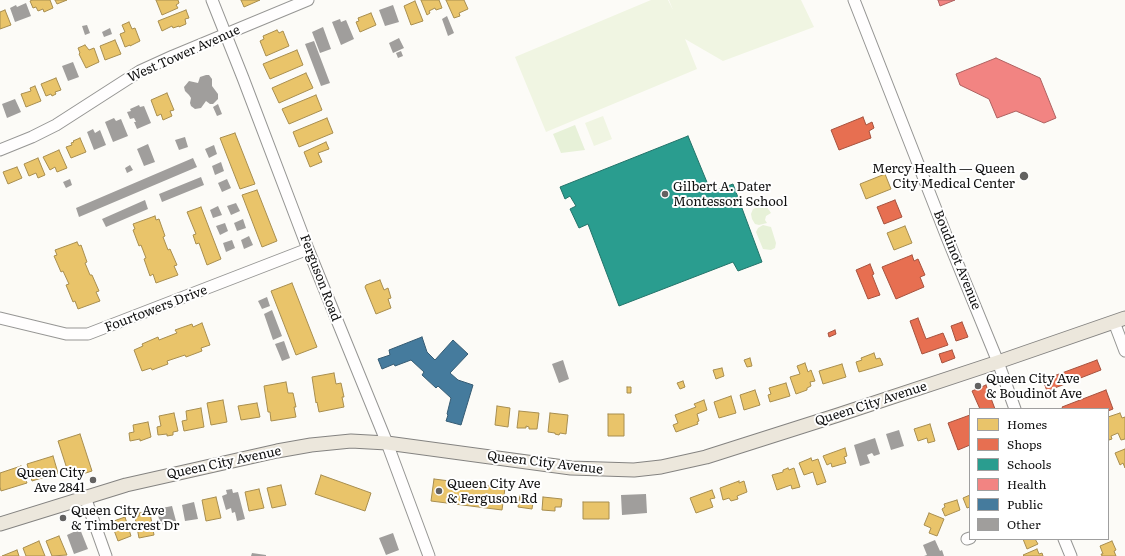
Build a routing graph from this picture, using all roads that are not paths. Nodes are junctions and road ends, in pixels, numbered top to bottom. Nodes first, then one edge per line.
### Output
1 (212, 0) edge
2 (308, 0) edge
3 (854, 0) edge
4 (225, 34) junction
5 (0, 150) edge
6 (308, 249) junction
7 (0, 318) edge
8 (1119, 320) edge
9 (1125, 350) edge
10 (998, 362) junction
11 (1015, 408) edge
12 (387, 443) junction
13 (85, 497) junction
14 (0, 524) edge
15 (1064, 540) edge
16 (106, 556) edge
17 (429, 556) edge
18 (1071, 556) edge

1 - 4 street, Ferguson Road
2 - 4 street, West Tower Avenue
3 - 10 street, Boudinot Avenue
4 - 5 street, West Tower Avenue
4 - 6 street, Ferguson Road
6 - 7 street, Fourtowers Drive
6 - 12 street, Ferguson Road
8 - 9 street
8 - 10 main road, Queen City Avenue
10 - 11 street, Boudinot Avenue
10 - 12 main road, Queen City Avenue
12 - 13 main road, Queen City Avenue
12 - 17 street, Ferguson Road
13 - 14 main road, Queen City Avenue
13 - 16 street
15 - 18 street

